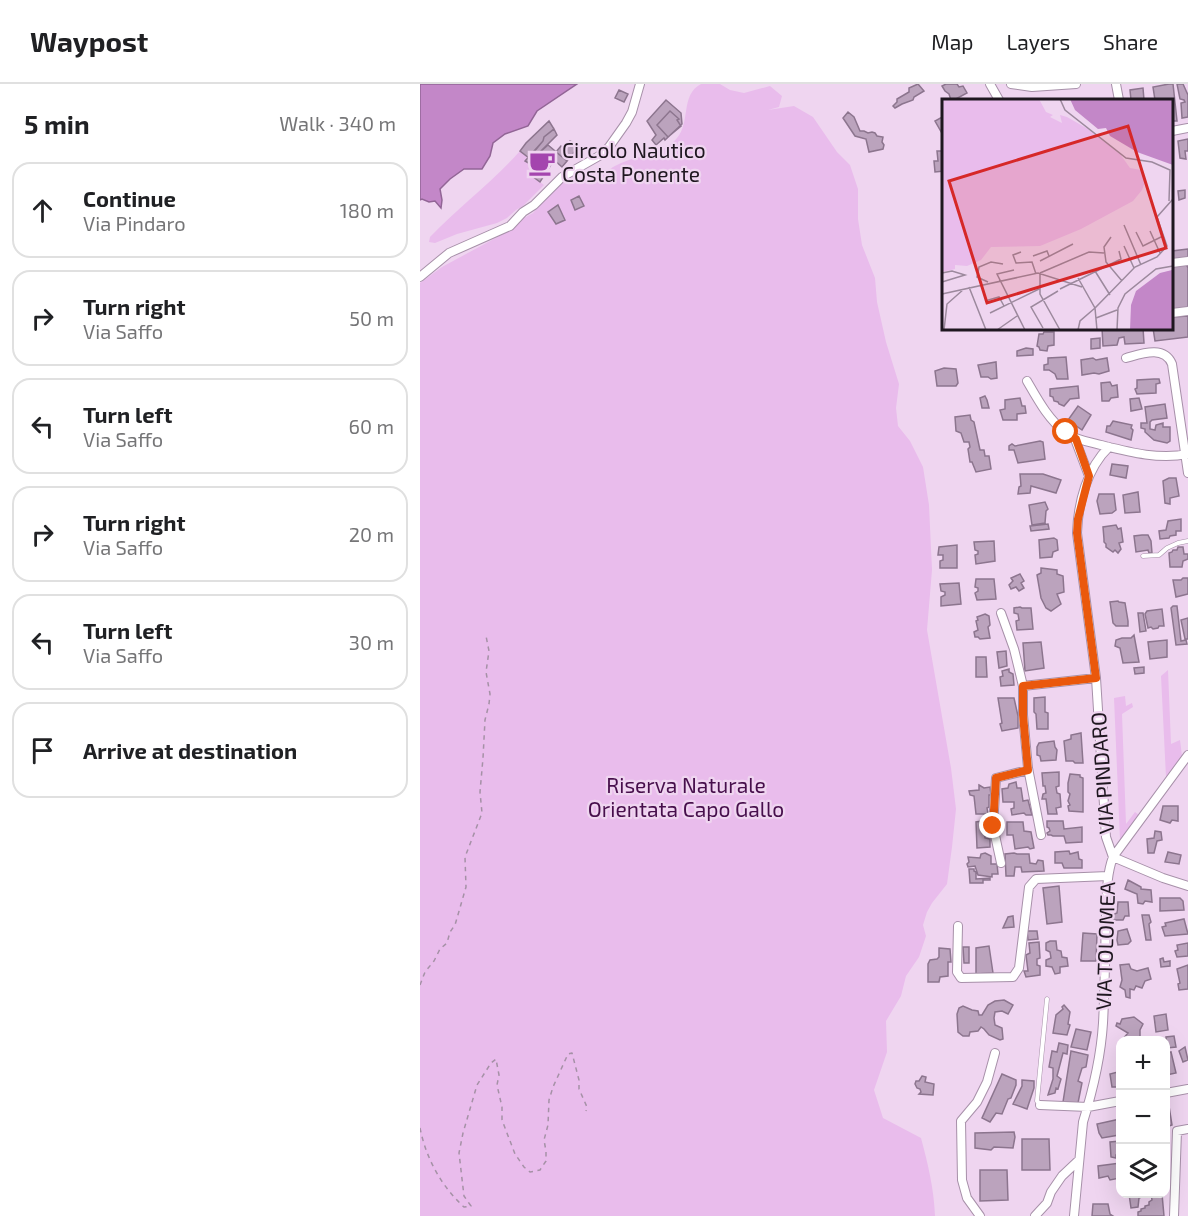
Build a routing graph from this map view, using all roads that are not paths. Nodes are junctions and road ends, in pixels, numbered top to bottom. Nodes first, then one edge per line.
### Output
1 (640, 84) edge
2 (990, 84) edge
3 (1011, 84) edge
4 (1076, 84) edge
5 (1116, 84) edge
6 (998, 99) edge
7 (1119, 99) edge
8 (1188, 128) edge
9 (1173, 131) edge
10 (1188, 261) edge
11 (1173, 263) edge
12 (420, 277) edge
13 (1188, 311) edge
14 (1173, 313) edge
15 (1126, 358) dead end
16 (1027, 381) dead end
17 (1076, 439) junction
18 (1109, 447) junction
19 (1187, 454) edge
20 (1188, 473) edge
21 (1089, 476) junction
22 (1188, 541) edge
23 (1143, 556) dead end
24 (1001, 613) dead end
25 (1096, 678) junction
26 (1023, 686) junction
27 (1188, 755) edge
28 (1028, 770) junction
29 (1041, 836) dead end
30 (1113, 857) junction
31 (1001, 863) dead end
32 (1108, 876) junction
33 (1188, 886) edge
34 (958, 927) dead end
35 (1047, 999) dead end
36 (995, 1053) dead end
37 (1188, 1089) edge
38 (1170, 1092) edge
39 (1116, 1102) edge
40 (1040, 1105) joint
41 (1088, 1107) junction
42 (1188, 1129) edge
43 (1079, 1160) junction
44 (980, 1216) edge
45 (1035, 1216) edge
46 (1074, 1216) edge
47 (1174, 1216) edge

1 - 12 street
2 - 6 street
3 - 4 street
5 - 7 street
8 - 9 street
10 - 11 street
13 - 14 street
15 - 19 street
16 - 17 street
17 - 18 street
17 - 21 street
18 - 19 street
18 - 21 street, VIA PINDARO
19 - 20 street
21 - 25 street, VIA PINDARO
22 - 23 lane
24 - 26 street
25 - 26 street
25 - 30 street, VIA PINDARO
26 - 28 street
27 - 30 street, VIA TOLOMEA
28 - 29 street
28 - 31 street
30 - 32 street, VIA TOLOMEA
30 - 33 street
32 - 34 street
32 - 41 street, VIA TOLOMEA
35 - 40 lane
36 - 44 street
37 - 38 street
39 - 41 street
40 - 41 street
41 - 43 street, VIA TOLOMEA
42 - 47 street
43 - 45 street
43 - 46 street, VIA TOLOMEA

